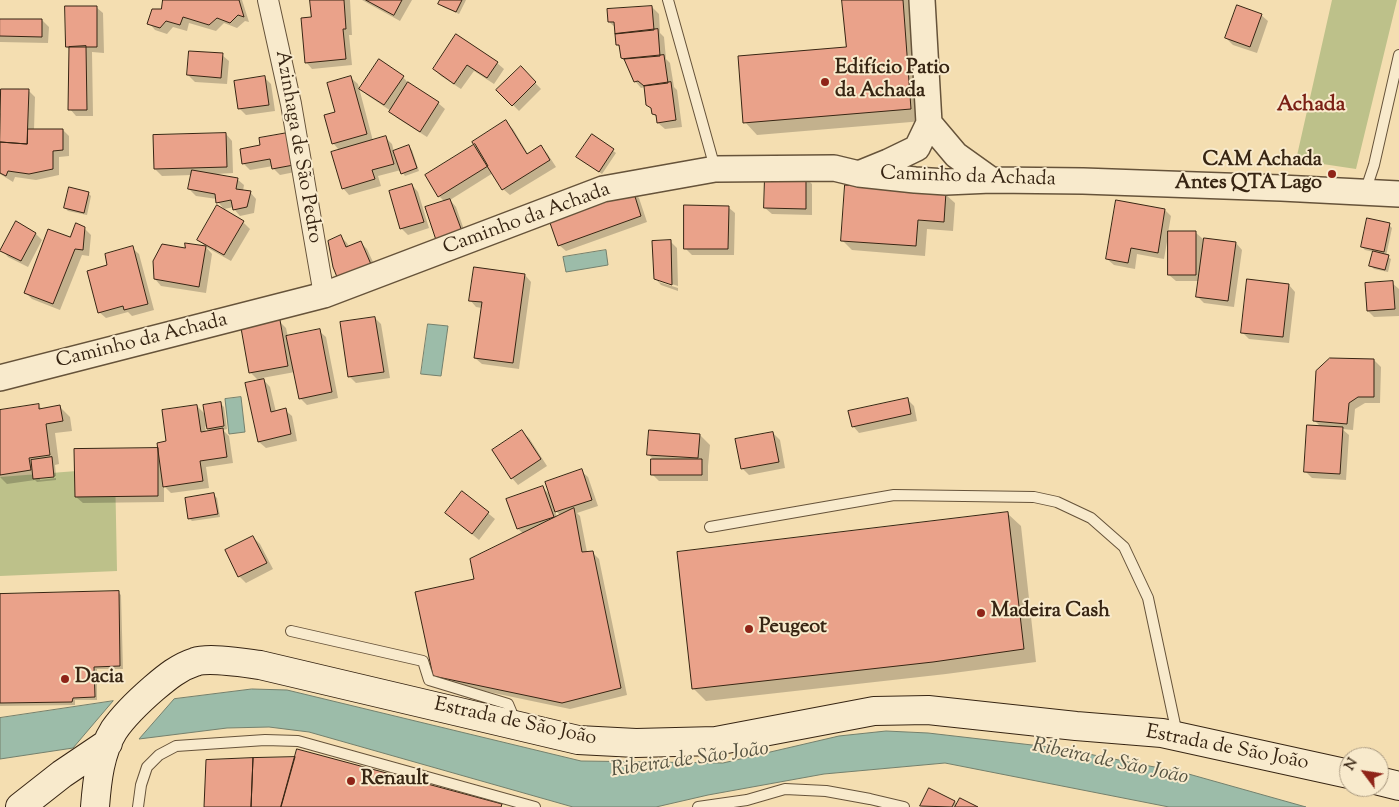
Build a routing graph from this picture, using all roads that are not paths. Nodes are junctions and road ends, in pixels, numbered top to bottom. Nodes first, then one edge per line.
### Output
1 (268, 0) edge
2 (668, 0) edge
3 (922, 0) edge
4 (1399, 55) edge
5 (929, 123) junction
6 (715, 169) junction
7 (858, 174) junction
8 (991, 180) junction
9 (1365, 192) junction
10 (1399, 194) edge
11 (324, 296) junction
12 (0, 378) edge
13 (710, 527) dead end
14 (291, 631) dead end
15 (518, 726) junction
16 (1178, 735) junction
17 (108, 742) junction
18 (1339, 772) edge
19 (20, 807) edge
20 (89, 807) edge
21 (95, 807) edge
22 (138, 807) edge
23 (535, 807) edge
24 (698, 807) edge
25 (904, 807) edge

1 - 11 street, Azinhaga de São Pedro
2 - 6 lane
3 - 5 street
4 - 9 lane
5 - 7 street
5 - 8 street
6 - 7 street, Caminho da Achada
6 - 11 street, Caminho da Achada
7 - 8 street, Caminho da Achada
8 - 9 street, Caminho da Achada
9 - 10 street, Caminho da Achada
11 - 12 street, Caminho da Achada
13 - 16 lane
14 - 15 lane
15 - 16 main road, Estrada de São João
15 - 17 main road, Estrada de São João
16 - 18 main road, Estrada de São João
17 - 19 main road
17 - 21 main road, Estrada de São João
20 - 21 main road
22 - 23 lane
24 - 25 lane

